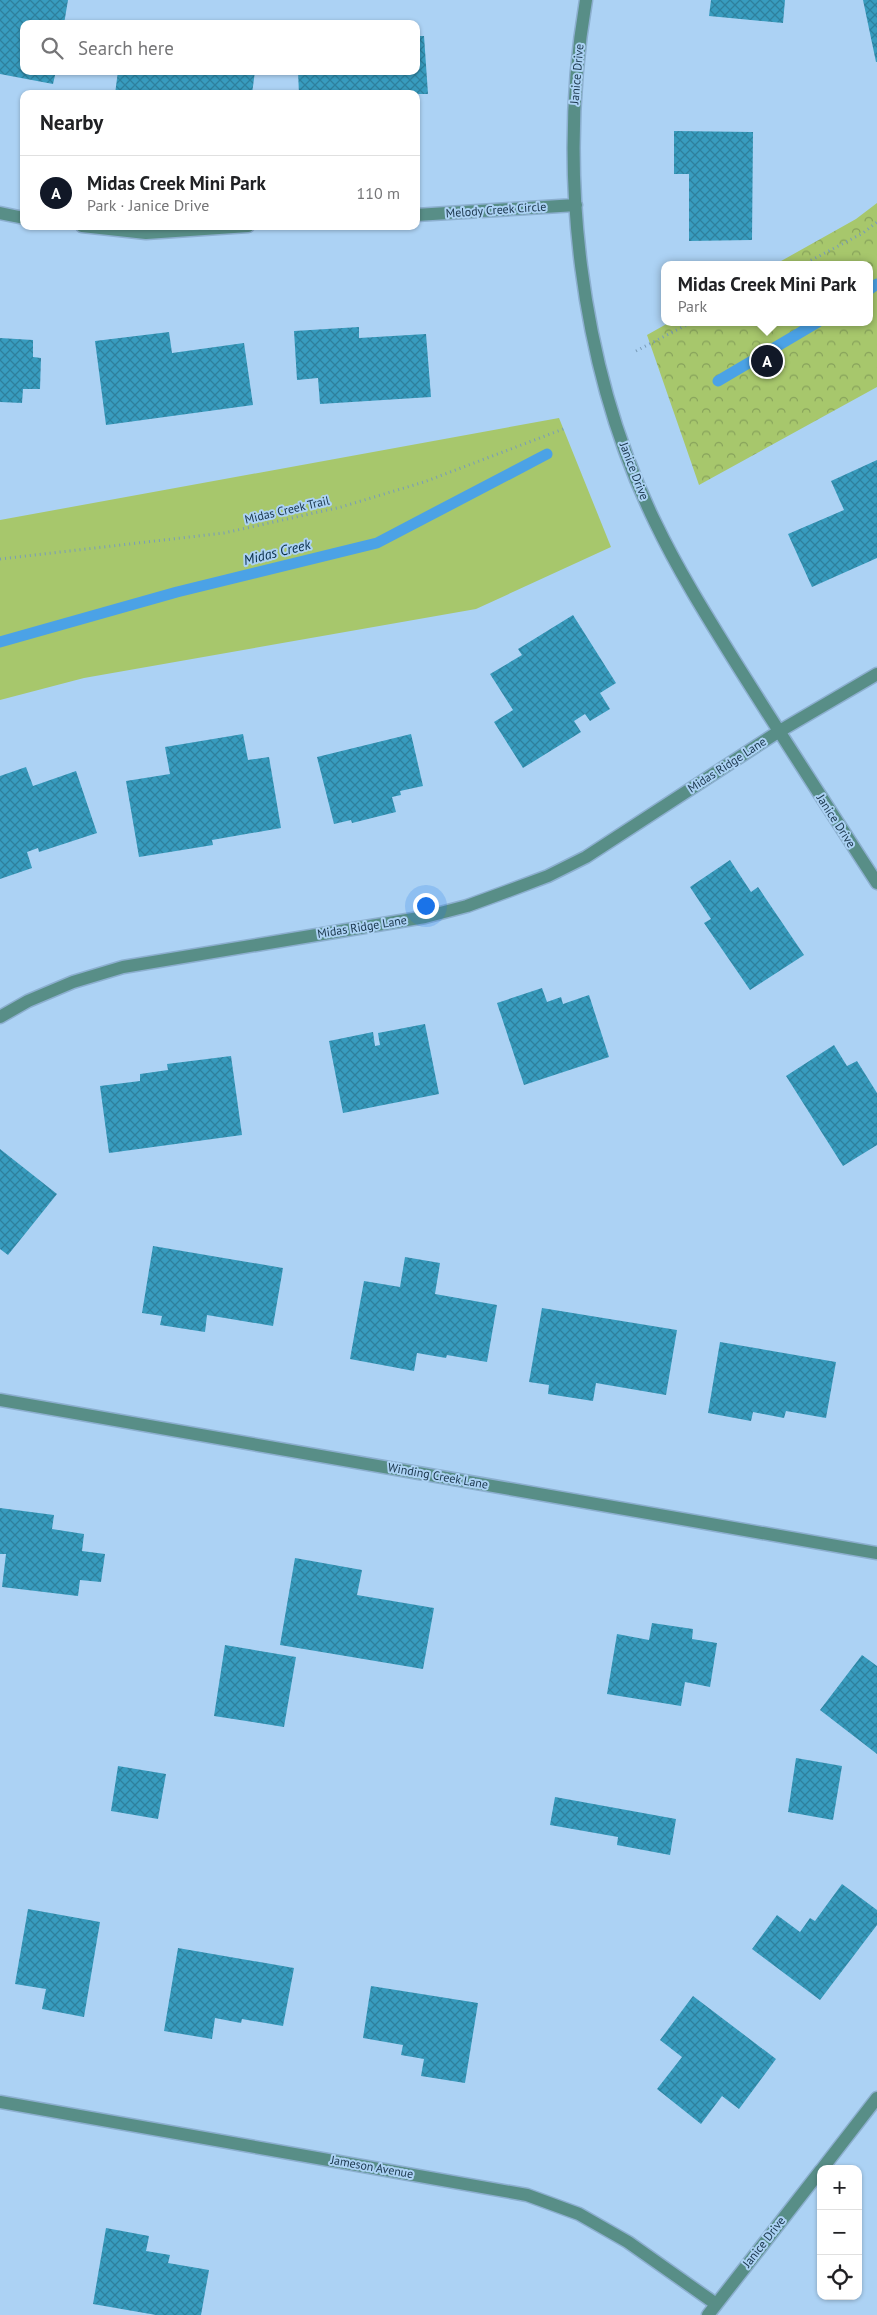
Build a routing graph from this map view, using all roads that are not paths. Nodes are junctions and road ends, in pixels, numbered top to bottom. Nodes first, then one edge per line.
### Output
1 (586, 0) edge
2 (576, 205) junction
3 (0, 213) edge
4 (420, 215) edge
5 (20, 217) edge
6 (119, 230) edge
7 (190, 230) edge
8 (877, 674) edge
9 (778, 732) junction
10 (877, 883) edge
11 (0, 1017) edge
12 (0, 1400) edge
13 (877, 1553) edge
14 (877, 2098) edge
15 (0, 2102) edge
16 (824, 2165) edge
17 (817, 2174) edge
18 (716, 2304) junction
19 (708, 2315) edge

1 - 2 street, Janice Drive
2 - 4 street, Melody Creek Circle
2 - 9 street, Janice Drive
3 - 5 street
6 - 7 street
8 - 9 street, Midas Ridge Lane
9 - 10 street, Janice Drive
9 - 11 street, Midas Ridge Lane
12 - 13 street, Winding Creek Lane
14 - 16 street, Janice Drive
15 - 18 street, Jameson Avenue
17 - 18 street, Janice Drive
18 - 19 street, Janice Drive

